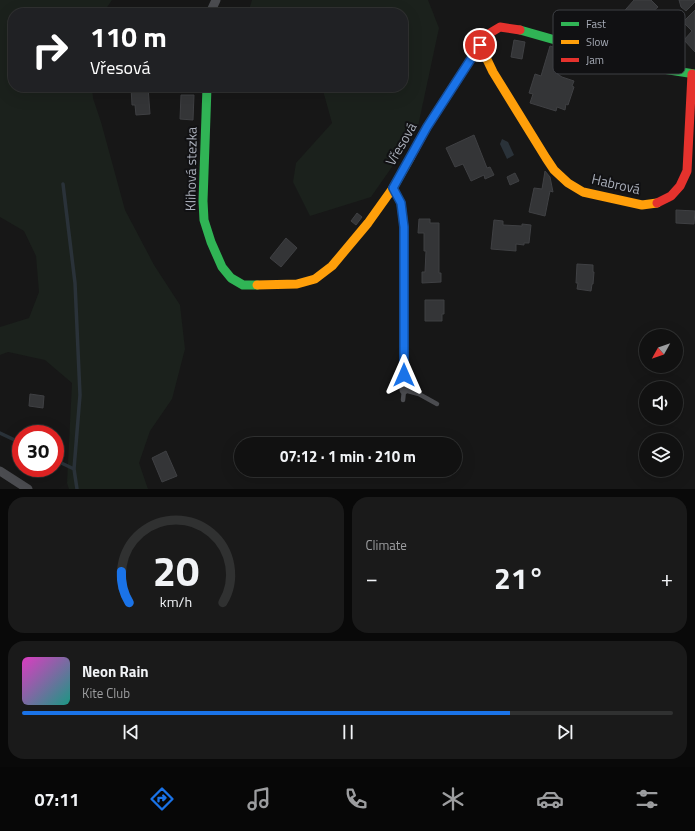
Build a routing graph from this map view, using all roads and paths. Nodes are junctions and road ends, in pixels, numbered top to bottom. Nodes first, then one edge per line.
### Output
1 (553, 39) edge
2 (480, 45) junction
3 (694, 74) edge
4 (207, 92) edge
5 (393, 188) junction
6 (404, 390) junction
7 (403, 400) dead end
8 (437, 404) dead end
9 (0, 471) edge
10 (28, 489) edge

1 - 2 street, Vřesová
2 - 3 street, Habrová
2 - 5 street, Vřesová
4 - 5 street, Klihová stezka
5 - 6 street
6 - 7 lane
6 - 8 lane
9 - 10 street

